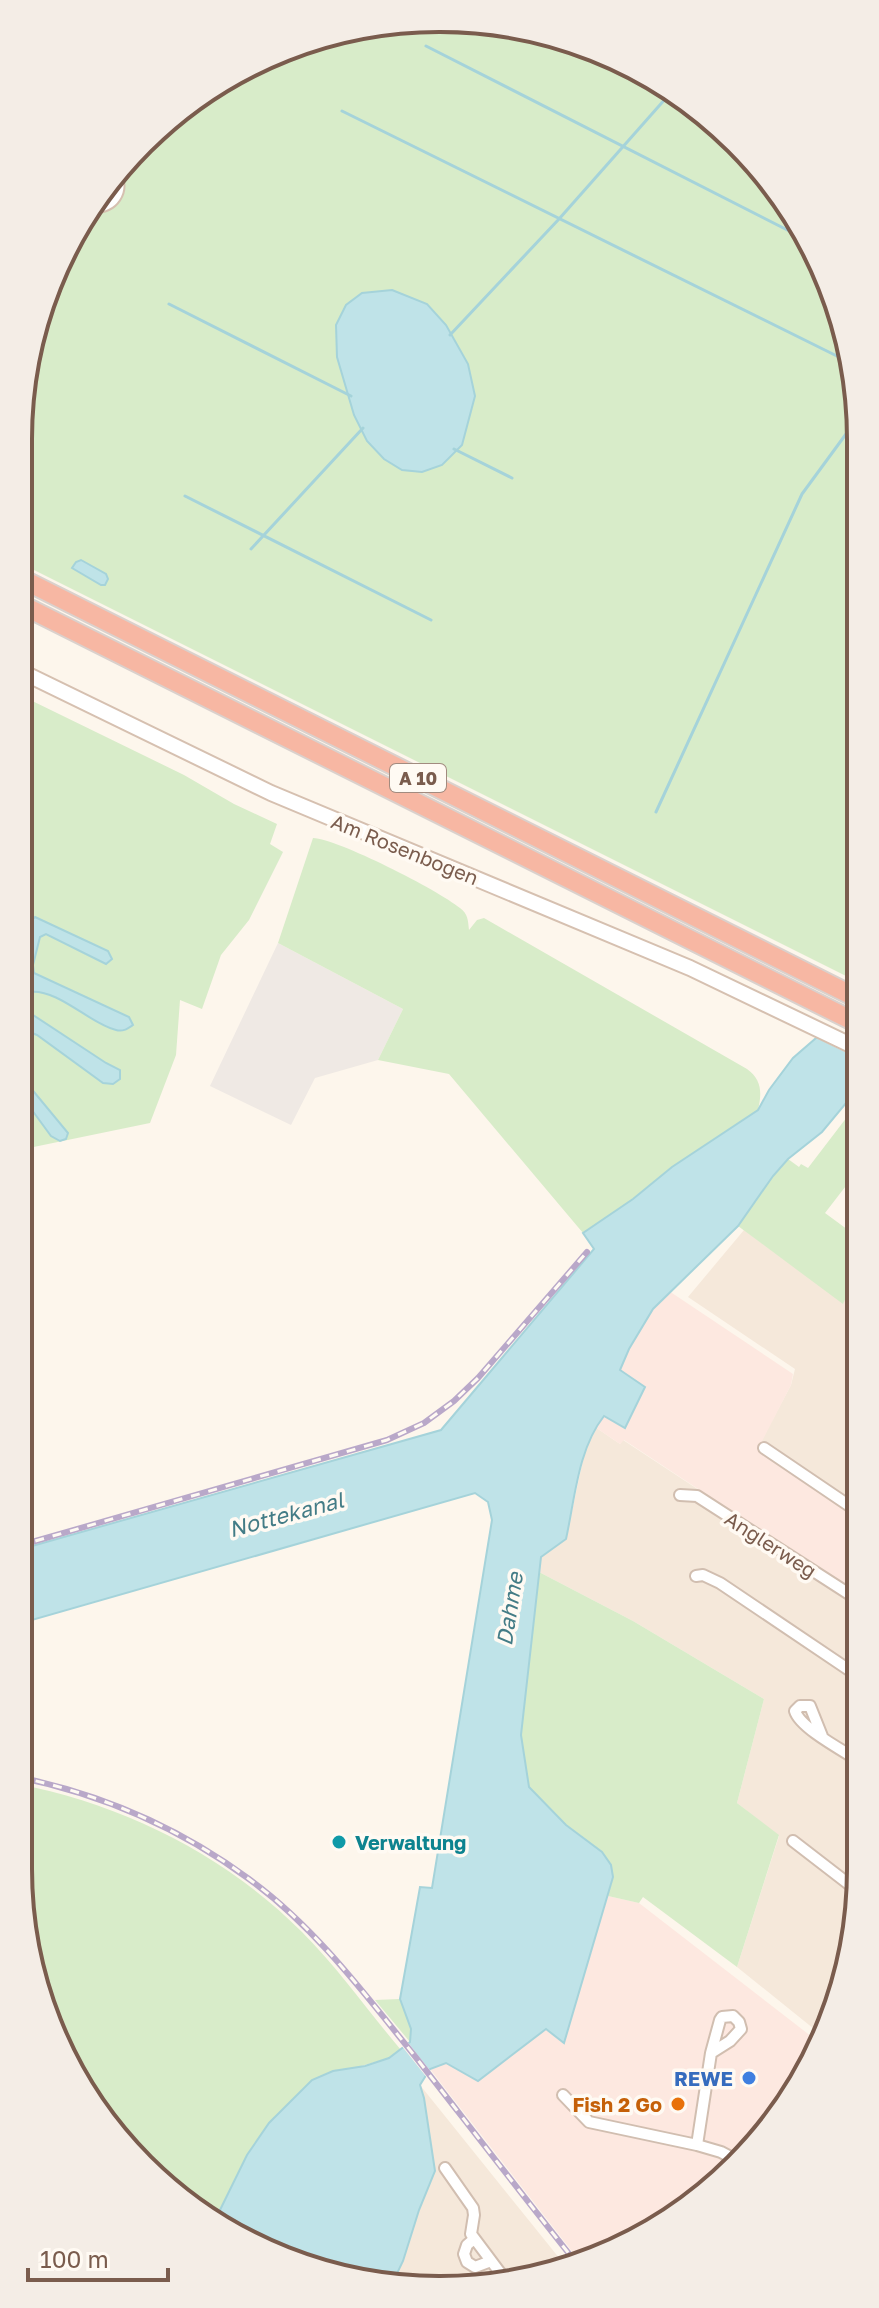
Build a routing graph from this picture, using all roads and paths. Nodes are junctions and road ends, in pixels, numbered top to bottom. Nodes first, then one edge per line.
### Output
1 (32, 584) edge
2 (32, 610) edge
3 (32, 677) edge
4 (847, 993) edge
5 (847, 1018) edge
6 (847, 1043) edge
7 (764, 1448) dead end
8 (680, 1495) dead end
9 (847, 1504) edge
10 (696, 1576) dead end
11 (847, 1593) edge
12 (847, 1669) edge
13 (822, 1736) dead end
14 (847, 1753) edge
15 (793, 1841) dead end
16 (846, 1882) edge
17 (711, 2053) dead end
18 (563, 2095) dead end
19 (697, 2145) junction
20 (729, 2156) edge
21 (445, 2168) dead end
22 (474, 2239) junction
23 (491, 2261) junction
24 (499, 2272) edge

1 - 4 highway, A 10
2 - 5 highway, A 10
3 - 6 main road, Am Rosenbogen
7 - 9 street
8 - 11 street, Anglerweg
10 - 12 street
13 - 14 street
15 - 16 street
17 - 19 street
18 - 19 street
19 - 20 street
21 - 22 street
22 - 23 street
22 - 23 street
23 - 24 street

